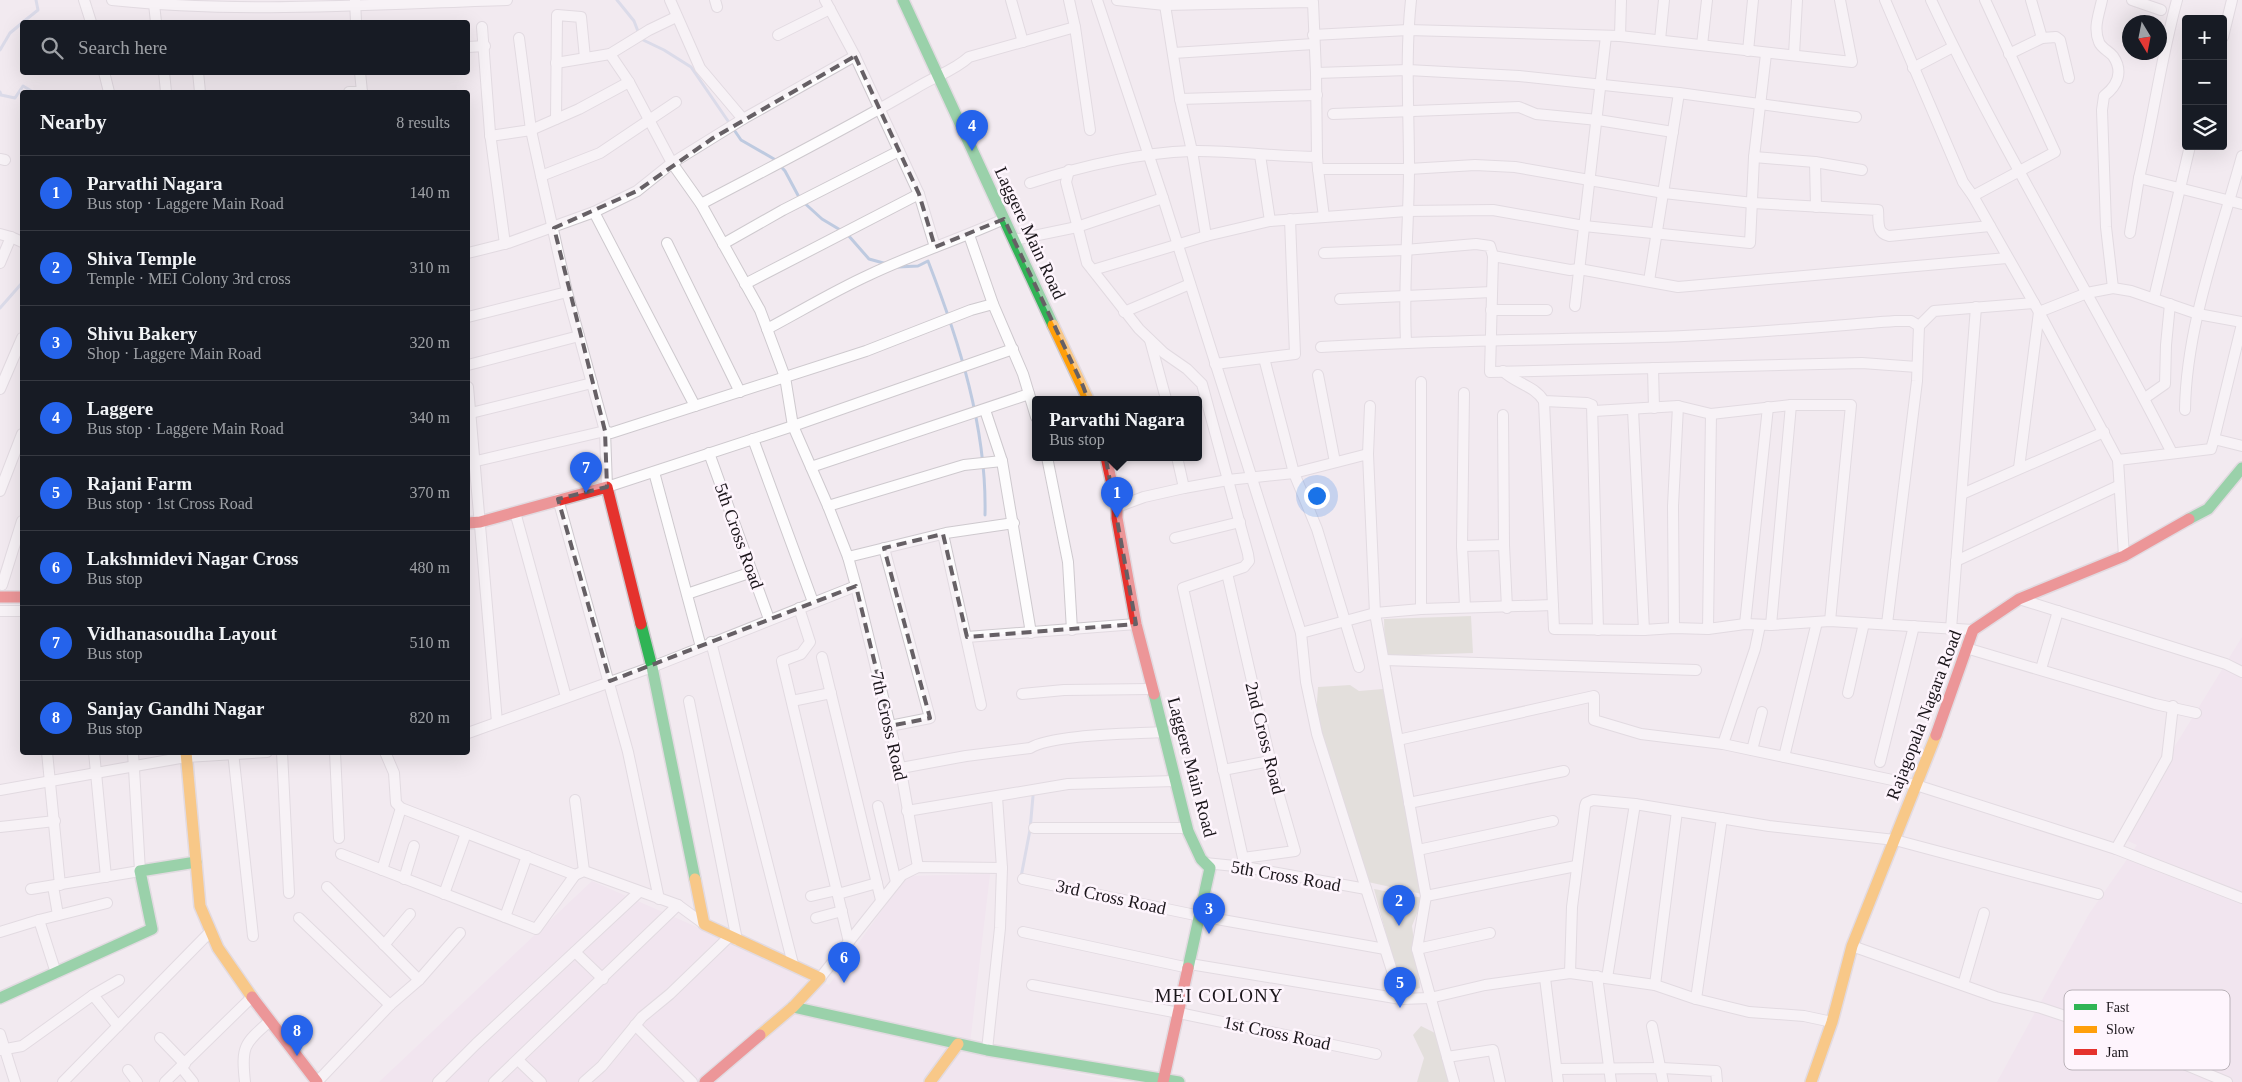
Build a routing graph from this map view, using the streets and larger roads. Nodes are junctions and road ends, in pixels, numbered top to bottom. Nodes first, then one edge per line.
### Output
1 (84, 0) edge
2 (112, 0) edge
3 (507, 0) edge
4 (670, 0) edge
5 (903, 0) edge
6 (1011, 0) edge
7 (1069, 0) edge
8 (1098, 0) edge
9 (1117, 0) edge
10 (1411, 0) edge
11 (1621, 0) edge
12 (1664, 0) edge
13 (1707, 0) edge
14 (1752, 0) edge
15 (1797, 0) edge
16 (1840, 0) edge
17 (1885, 0) edge
18 (1931, 0) edge
19 (1985, 0) edge
20 (2031, 0) edge
21 (2102, 0) edge
22 (2132, 0) edge
23 (2177, 0) edge
24 (2232, 0) edge
25 (355, 3) edge
26 (154, 4) junction
27 (827, 4) edge
28 (1165, 5) junction
29 (2154, 6) edge
30 (676, 17) junction
31 (90, 20) edge
32 (156, 20) edge
33 (356, 20) edge
34 (2227, 20) edge
35 (482, 27) dead end
36 (1075, 27) junction
37 (1408, 30) junction
38 (778, 34) dead end
39 (1606, 36) junction
40 (1620, 36) junction
41 (518, 38) dead end
42 (2042, 38) junction
43 (1314, 40) junction
44 (1660, 40) junction
45 (1023, 42) junction
46 (1702, 45) junction
47 (484, 46) junction
48 (470, 47) edge
49 (1954, 47) junction
50 (1748, 51) junction
51 (1173, 53) junction
52 (610, 54) junction
53 (1766, 54) junction
54 (2009, 54) junction
55 (1794, 55) junction
56 (855, 56) junction
57 (584, 58) junction
58 (556, 63) junction
59 (1913, 68) junction
60 (1408, 70) junction
61 (1316, 73) junction
62 (105, 75) edge
63 (164, 75) edge
64 (198, 75) edge
65 (360, 75) edge
66 (937, 75) junction
67 (2069, 78) dead end
68 (629, 82) junction
69 (1600, 85) junction
70 (108, 90) edge
71 (166, 90) edge
72 (200, 90) edge
73 (362, 90) edge
74 (1679, 93) junction
75 (1317, 94) junction
76 (1180, 99) junction
77 (676, 102) dead end
78 (1760, 105) junction
79 (880, 109) junction
80 (1408, 110) junction
81 (1333, 114) dead end
82 (1856, 116) dead end
83 (556, 119) junction
84 (650, 120) junction
85 (1598, 120) junction
86 (739, 122) junction
87 (532, 130) junction
88 (1090, 130) dead end
89 (1673, 132) junction
90 (490, 136) junction
91 (2189, 150) edge
92 (899, 151) junction
93 (1192, 151) junction
94 (1148, 154) junction
95 (1260, 155) junction
96 (1754, 156) junction
97 (2242, 156) edge
98 (1317, 157) junction
99 (1815, 162) junction
100 (672, 163) junction
101 (1409, 168) junction
102 (1318, 169) junction
103 (1069, 170) junction
104 (1862, 170) dead end
105 (2019, 171) junction
106 (541, 176) junction
107 (2139, 178) junction
108 (1588, 179) junction
109 (1030, 183) dead end
110 (2179, 187) junction
111 (1664, 192) junction
112 (918, 194) junction
113 (1973, 196) junction
114 (1163, 198) junction
115 (2230, 201) junction
116 (1753, 203) junction
117 (701, 204) junction
118 (2242, 204) edge
119 (1816, 207) junction
120 (1407, 211) junction
121 (594, 212) junction
122 (1324, 217) junction
123 (1004, 219) junction
124 (1290, 219) junction
125 (1270, 221) junction
126 (1584, 226) junction
127 (1990, 226) junction
128 (1077, 227) junction
129 (554, 228) junction
130 (2130, 233) dead end
131 (0, 234) edge
132 (1656, 234) junction
133 (969, 235) junction
134 (1206, 236) junction
135 (11, 237) junction
136 (1014, 240) junction
137 (20, 241) edge
138 (667, 243) dead end
139 (505, 244) junction
140 (723, 244) junction
141 (1178, 244) junction
142 (935, 247) junction
143 (1405, 250) junction
144 (470, 253) edge
145 (1324, 253) dead end
146 (1493, 256) junction
147 (2007, 258) junction
148 (0, 263) edge
149 (1579, 269) junction
150 (1093, 270) junction
151 (1649, 281) junction
152 (745, 284) junction
153 (1190, 284) junction
154 (2112, 288) junction
155 (567, 292) junction
156 (1492, 292) junction
157 (2087, 293) junction
158 (1403, 297) junction
159 (2154, 298) junction
160 (1340, 299) dead end
161 (993, 304) junction
162 (2170, 304) junction
163 (1575, 306) dead end
164 (1976, 307) junction
165 (2036, 307) junction
166 (1492, 310) junction
167 (1547, 310) dead end
168 (1124, 312) junction
169 (2198, 314) junction
170 (470, 316) edge
171 (2242, 323) edge
172 (1919, 326) junction
173 (767, 329) junction
174 (579, 336) junction
175 (1150, 339) junction
176 (1490, 339) junction
177 (1406, 342) junction
178 (20, 343) edge
179 (1321, 347) dead end
180 (1012, 349) junction
181 (1264, 358) junction
182 (470, 364) edge
183 (1215, 364) junction
184 (1653, 368) junction
185 (1918, 368) junction
186 (1503, 371) junction
187 (1318, 375) dead end
188 (785, 376) junction
189 (1421, 382) dead end
190 (592, 383) junction
191 (0, 389) edge
192 (740, 392) junction
193 (1464, 393) dead end
194 (1029, 394) junction
195 (1087, 396) edge
196 (1165, 396) edge
197 (2145, 398) junction
198 (1544, 401) junction
199 (1032, 404) edge
200 (1791, 405) junction
201 (695, 406) junction
202 (1370, 406) dead end
203 (1678, 406) junction
204 (1654, 408) junction
205 (1768, 408) junction
206 (985, 410) junction
207 (1634, 410) junction
208 (2185, 410) dead end
209 (1594, 411) junction
210 (1711, 414) junction
211 (1503, 415) dead end
212 (470, 416) edge
213 (794, 426) junction
214 (605, 430) junction
215 (2104, 432) junction
216 (20, 439) edge
217 (753, 439) junction
218 (2214, 439) junction
219 (2242, 446) edge
220 (709, 453) junction
221 (2172, 453) junction
222 (1368, 454) junction
223 (2118, 460) junction
224 (1002, 461) junction
225 (1048, 461) edge
226 (1107, 461) edge
227 (1178, 461) edge
228 (471, 462) edge
229 (1335, 462) junction
230 (811, 467) junction
231 (2019, 468) junction
232 (2242, 469) edge
233 (654, 472) junction
234 (1294, 473) junction
235 (1252, 477) junction
236 (1228, 480) junction
237 (2118, 486) junction
238 (607, 487) junction
239 (1184, 488) junction
240 (0, 491) edge
241 (1962, 494) junction
242 (558, 499) junction
243 (828, 506) junction
244 (1117, 508) junction
245 (515, 512) junction
246 (480, 522) junction
247 (1240, 522) junction
248 (470, 523) edge
249 (1014, 523) junction
250 (20, 533) edge
251 (943, 534) junction
252 (1175, 538) dead end
253 (1462, 546) junction
254 (1504, 546) junction
255 (884, 548) junction
256 (17, 552) edge
257 (2124, 556) junction
258 (848, 557) junction
259 (1956, 561) junction
260 (752, 572) junction
261 (1227, 573) junction
262 (1, 584) edge
263 (856, 586) junction
264 (687, 594) junction
265 (20, 596) edge
266 (3, 597) edge
267 (20, 597) edge
268 (2019, 599) junction
269 (813, 602) junction
270 (1553, 605) junction
271 (1465, 607) junction
272 (799, 608) junction
273 (1508, 608) junction
274 (1421, 609) junction
275 (0, 611) edge
276 (20, 611) edge
277 (2058, 611) junction
278 (1376, 613) junction
279 (769, 619) junction
280 (1347, 621) junction
281 (1830, 621) junction
282 (1817, 622) junction
283 (1864, 623) junction
284 (1136, 624) junction
285 (1745, 624) junction
286 (1887, 624) junction
287 (1760, 625) junction
288 (1771, 625) junction
289 (1914, 626) junction
290 (1674, 628) junction
291 (1708, 629) junction
292 (1951, 629) junction
293 (1072, 630) junction
294 (1598, 630) junction
295 (1644, 630) junction
296 (1973, 630) junction
297 (1031, 633) junction
298 (1301, 633) junction
299 (967, 637) junction
300 (706, 644) junction
301 (1966, 648) junction
302 (822, 657) dead end
303 (1384, 660) junction
304 (652, 666) junction
305 (1359, 667) dead end
306 (2041, 669) junction
307 (1696, 670) dead end
308 (2242, 672) edge
309 (610, 681) junction
310 (1152, 690) junction
311 (830, 693) junction
312 (1848, 693) dead end
313 (1022, 694) dead end
314 (566, 697) junction
315 (689, 701) dead end
316 (792, 701) junction
317 (981, 705) dead end
318 (2173, 706) junction
319 (1762, 712) dead end
320 (2196, 713) dead end
321 (498, 722) junction
322 (890, 726) junction
323 (470, 731) edge
324 (1163, 732) junction
325 (1398, 740) junction
326 (1723, 744) junction
327 (1752, 750) junction
328 (47, 755) edge
329 (94, 755) edge
330 (133, 755) edge
331 (186, 755) edge
332 (233, 755) edge
333 (282, 755) edge
334 (335, 755) edge
335 (386, 755) edge
336 (1784, 757) junction
337 (1270, 761) junction
338 (1880, 762) dead end
339 (134, 766) junction
340 (901, 768) junction
341 (1224, 770) junction
342 (1564, 771) dead end
343 (97, 773) junction
344 (51, 780) junction
345 (1175, 781) junction
346 (1916, 785) junction
347 (0, 790) edge
348 (997, 797) junction
349 (575, 800) dead end
350 (1409, 802) junction
351 (1635, 804) junction
352 (878, 806) dead end
353 (401, 808) junction
354 (907, 811) junction
355 (1677, 811) junction
356 (1722, 818) junction
357 (55, 821) junction
358 (1553, 821) dead end
359 (0, 827) edge
360 (1034, 828) dead end
361 (1187, 828) junction
362 (466, 833) junction
363 (340, 838) dead end
364 (1895, 840) junction
365 (414, 846) dead end
366 (2116, 849) junction
367 (1418, 850) junction
368 (340, 854) dead end
369 (527, 856) junction
370 (196, 862) junction
371 (1244, 862) junction
372 (1205, 863) junction
373 (1576, 866) junction
374 (918, 867) junction
375 (1002, 868) junction
376 (382, 870) junction
377 (140, 871) junction
378 (579, 873) junction
379 (106, 877) junction
380 (404, 878) junction
381 (1023, 878) dead end
382 (896, 882) junction
383 (877, 883) junction
384 (57, 885) junction
385 (327, 887) dead end
386 (31, 889) dead end
387 (1366, 889) junction
388 (639, 892) junction
389 (837, 892) junction
390 (288, 893) dead end
391 (444, 894) junction
392 (2098, 894) dead end
393 (811, 896) dead end
394 (1426, 896) junction
395 (2242, 898) edge
396 (659, 899) junction
397 (881, 900) junction
398 (106, 903) dead end
399 (678, 905) junction
400 (842, 911) junction
401 (410, 914) dead end
402 (1984, 914) dead end
403 (58, 915) junction
404 (1200, 916) junction
405 (505, 917) junction
406 (299, 918) dead end
407 (816, 918) dead end
408 (39, 920) junction
409 (704, 924) junction
410 (0, 932) edge
411 (209, 932) junction
412 (1023, 932) dead end
413 (460, 933) dead end
414 (1490, 933) dead end
415 (253, 936) dead end
416 (733, 938) junction
417 (849, 942) junction
418 (384, 945) junction
419 (1852, 946) junction
420 (1385, 949) junction
421 (1417, 949) junction
422 (576, 952) junction
423 (794, 964) junction
424 (1189, 966) junction
425 (56, 972) junction
426 (1570, 973) junction
427 (1602, 977) junction
428 (603, 978) junction
429 (820, 978) junction
430 (1545, 978) junction
431 (119, 980) dead end
432 (419, 980) junction
433 (1032, 985) dead end
434 (1655, 985) junction
435 (1962, 985) junction
436 (94, 995) junction
437 (252, 996) junction
438 (0, 998) edge
439 (1430, 998) junction
440 (1401, 999) junction
441 (1696, 999) junction
442 (390, 1006) junction
443 (793, 1007) junction
444 (1179, 1013) junction
445 (2064, 1017) edge
446 (270, 1021) junction
447 (1832, 1022) junction
448 (635, 1025) junction
449 (118, 1026) junction
450 (1652, 1026) dead end
451 (0, 1034) edge
452 (160, 1038) dead end
453 (958, 1044) junction
454 (3, 1050) edge
455 (987, 1050) junction
456 (1376, 1054) dead end
457 (1447, 1057) junction
458 (518, 1060) junction
459 (183, 1066) junction
460 (1609, 1068) junction
461 (1662, 1068) junction
462 (1557, 1069) junction
463 (128, 1070) dead end
464 (2198, 1070) edge
465 (1163, 1080) edge
466 (15, 1082) edge
467 (63, 1082) edge
468 (137, 1082) edge
469 (165, 1082) edge
470 (193, 1082) edge
471 (245, 1082) edge
472 (317, 1082) edge
473 (438, 1082) edge
474 (494, 1082) edge
475 (541, 1082) edge
476 (584, 1082) edge
477 (692, 1082) edge
478 (705, 1082) edge
479 (930, 1082) edge
480 (1179, 1082) edge
481 (1454, 1082) edge
482 (1500, 1082) edge
483 (1558, 1082) edge
484 (1611, 1082) edge
485 (1663, 1082) edge
486 (1717, 1082) edge
487 (1811, 1082) edge
488 (2227, 1082) edge

1 - 31 street
2 - 26 street
3 - 25 street
4 - 30 street
5 - 66 street, Laggere Main Road
6 - 45 street
7 - 36 street
8 - 94 street
9 - 28 street
10 - 37 street
11 - 40 street
12 - 44 street
13 - 46 street
14 - 50 street
15 - 55 street
16 - 55 street
17 - 59 street
18 - 49 street
19 - 54 street
20 - 42 street
21 - 154 street
22 - 29 street
23 - 107 street
24 - 34 street
25 - 26 street
25 - 33 street
26 - 32 street
27 - 38 street
27 - 56 street
28 - 43 street
28 - 51 street
30 - 52 street
30 - 86 street
35 - 47 street
36 - 45 street
36 - 88 street
37 - 39 street
37 - 43 street
37 - 60 street
39 - 40 street
39 - 69 street
40 - 44 street
41 - 87 street
42 - 54 street
42 - 67 street
43 - 51 street
43 - 61 street
44 - 46 street
45 - 66 street
46 - 50 street
47 - 48 street
47 - 90 street
49 - 59 street
49 - 105 street
50 - 53 street
51 - 76 street
52 - 57 street
52 - 68 street, 7th Cross Road
53 - 55 street
53 - 78 street
54 - 105 street
56 - 79 street
56 - 86 street
57 - 58 street
57 - 58 street
58 - 83 street
59 - 113 street
60 - 61 street
60 - 69 street
60 - 80 street
61 - 75 street
62 - 70 street
63 - 71 street
64 - 72 street
65 - 73 street
66 - 79 street
66 - 123 street, Laggere Main Road
68 - 83 street
68 - 84 street, 7th Cross Road
69 - 74 street
69 - 85 street
74 - 78 street
74 - 89 street
75 - 76 street
75 - 98 street
76 - 93 street
77 - 84 street
78 - 82 street
78 - 96 street
79 - 92 street
79 - 117 street
80 - 81 street
80 - 85 street
80 - 101 street
83 - 87 street
84 - 100 street, 7th Cross Road
84 - 106 street
85 - 89 street
85 - 108 street
86 - 100 street
87 - 90 street
87 - 106 street
89 - 111 street
90 - 139 street
91 - 110 street
92 - 112 street
92 - 140 street
93 - 94 street
93 - 95 street
93 - 134 street
94 - 103 street
94 - 114 street
95 - 98 street
95 - 125 street
96 - 99 street
96 - 116 street
97 - 115 street
98 - 102 street
99 - 104 street
99 - 119 street
100 - 117 street, 7th Cross Road
100 - 121 street
101 - 102 street
101 - 108 street
101 - 120 street
102 - 122 street
103 - 109 street
103 - 128 street
105 - 113 street
105 - 157 street
106 - 129 street
107 - 110 street
107 - 130 street
108 - 111 street
108 - 126 street
110 - 115 street
110 - 159 street
111 - 116 street
111 - 132 street
112 - 142 street
112 - 152 street
113 - 127 street
114 - 128 street
114 - 141 street
115 - 118 street
115 - 169 street
116 - 119 street
116 - 132 street
117 - 140 street, 7th Cross Road
119 - 127 street
120 - 122 street
120 - 126 street
120 - 143 street
121 - 129 street
121 - 201 street
122 - 124 street
123 - 133 street
123 - 136 street, Laggere Main Road
124 - 125 street
124 - 181 street
125 - 134 street
126 - 132 street
126 - 149 street
127 - 147 street
128 - 136 street
128 - 150 street
129 - 139 street
129 - 155 street
131 - 135 street
132 - 151 street
133 - 142 street
133 - 161 street
134 - 141 street
135 - 137 street
135 - 148 street
136 - 195 street, Laggere Main Road
138 - 192 street
139 - 144 street
140 - 152 street, 7th Cross Road
141 - 150 street
141 - 153 street
142 - 173 street
143 - 145 street
143 - 146 street
143 - 158 street
146 - 149 street
146 - 156 street
147 - 151 street
147 - 165 street
149 - 151 street
149 - 163 street
150 - 168 street
152 - 173 street, 7th Cross Road
153 - 168 street
153 - 183 street
154 - 157 street
154 - 159 street
155 - 170 street
155 - 174 street
156 - 158 street
156 - 166 street
157 - 165 street
157 - 197 street
158 - 160 street
158 - 177 street
159 - 162 street
161 - 180 street
161 - 188 street
162 - 169 street
162 - 197 street
164 - 165 street
164 - 172 street
164 - 241 street
165 - 215 street
165 - 231 street
166 - 167 street
166 - 176 street
168 - 175 street
169 - 171 street
169 - 208 street
171 - 218 street
172 - 176 street
172 - 185 street
173 - 188 street, 7th Cross Road
174 - 182 street
174 - 190 street
175 - 196 street
175 - 236 street
176 - 177 street
176 - 186 street
177 - 179 street
178 - 191 street
180 - 194 street
180 - 213 street
181 - 183 street
181 - 234 street
183 - 235 street
184 - 185 street
184 - 186 street
184 - 204 street
185 - 286 street
186 - 198 street
187 - 229 street
188 - 192 street
188 - 213 street, 7th Cross Road
189 - 274 street
190 - 212 street
190 - 214 street
192 - 201 street
193 - 253 street
194 - 199 street
194 - 206 street
197 - 221 street
198 - 209 street
198 - 270 street
200 - 205 street
200 - 281 street
200 - 288 street
201 - 214 street
202 - 222 street
203 - 204 street
203 - 210 street
203 - 290 street
204 - 207 street
205 - 210 street
205 - 285 street
206 - 224 street
206 - 230 street
207 - 209 street
207 - 295 street
209 - 294 street
210 - 291 street
211 - 254 street
212 - 228 street
213 - 217 street
213 - 230 street, 7th Cross Road
214 - 228 street
214 - 238 street
215 - 223 street
215 - 231 street
216 - 240 street
217 - 220 street
217 - 269 street
218 - 219 street
218 - 221 street
220 - 233 street
220 - 260 street, 5th Cross Road
221 - 223 street
222 - 229 street
222 - 278 street
223 - 237 street
224 - 243 street
224 - 249 street
225 - 293 street
226 - 244 street, Laggere Main Road
227 - 239 street
228 - 246 street
229 - 234 street
230 - 243 street, 7th Cross Road
231 - 241 street
232 - 257 street, Rajagopala Nagara Road
233 - 238 street
233 - 264 street
234 - 235 street
234 - 280 street
235 - 236 street
235 - 298 street
236 - 239 street
236 - 247 street
237 - 257 street
237 - 259 street
238 - 242 street
238 - 304 street
239 - 244 street
241 - 259 street
242 - 245 street
242 - 309 street
243 - 258 street, 7th Cross Road
244 - 284 street, Laggere Main Road
245 - 246 street
245 - 314 street
246 - 248 street
246 - 321 street
247 - 252 street
247 - 261 street
249 - 251 street
249 - 297 street
250 - 256 street
251 - 255 street
251 - 299 street
253 - 254 street
253 - 271 street
254 - 273 street
255 - 258 street
255 - 322 street
256 - 262 street
257 - 268 street, Rajagopala Nagara Road
258 - 263 street, 7th Cross Road
259 - 292 street
260 - 264 street
260 - 279 street, 5th Cross Road
261 - 337 street, 2nd Cross Road
261 - 341 street
262 - 265 street
263 - 269 street
263 - 322 street, 7th Cross Road
264 - 300 street
266 - 267 street
268 - 277 street
268 - 296 street, Rajagopala Nagara Road
269 - 272 street
270 - 273 street
270 - 294 street
271 - 273 street
271 - 274 street
272 - 279 street
272 - 316 street
274 - 278 street
275 - 276 street
277 - 306 street
277 - 308 street
278 - 280 street
278 - 303 street
279 - 300 street
280 - 298 street
280 - 305 street
281 - 282 street
281 - 283 street
282 - 288 street
282 - 336 street
283 - 286 street
283 - 312 street
284 - 293 street
284 - 310 street, Laggere Main Road
285 - 287 street
285 - 291 street
286 - 289 street
287 - 288 street
287 - 326 street
289 - 292 street
289 - 338 street
290 - 291 street
290 - 295 street
292 - 296 street
293 - 297 street
294 - 295 street
296 - 301 street, Rajagopala Nagara Road
297 - 299 street
298 - 387 street
299 - 317 street
300 - 304 street
300 - 423 street
301 - 306 street
301 - 346 street, Rajagopala Nagara Road
302 - 311 street
303 - 307 street
303 - 325 street
304 - 309 street
304 - 409 street
306 - 318 street
309 - 314 street
309 - 396 street
310 - 313 street
310 - 324 street, Laggere Main Road
311 - 316 street
311 - 383 street
314 - 321 street
315 - 416 street
316 - 389 street
318 - 320 street
318 - 366 street
319 - 327 street
321 - 323 street
322 - 340 street, 7th Cross Road
324 - 340 street
324 - 345 street, Laggere Main Road
325 - 326 street
325 - 350 street
326 - 327 street
327 - 336 street
328 - 344 street
329 - 343 street
330 - 339 street
331 - 339 street
331 - 370 street
332 - 415 street
333 - 390 street
334 - 363 street
335 - 353 street
336 - 346 street
337 - 341 street
337 - 371 street, 2nd Cross Road
339 - 343 street
339 - 377 street
340 - 354 street, 7th Cross Road
341 - 371 street
342 - 350 street
343 - 344 street
343 - 379 street
344 - 347 street
344 - 357 street
345 - 348 street
345 - 361 street, Laggere Main Road
346 - 364 street, Rajagopala Nagara Road
346 - 366 street
348 - 354 street
348 - 375 street
349 - 378 street
350 - 367 street
351 - 355 street
351 - 373 street
351 - 427 street
352 - 382 street
353 - 362 street
353 - 376 street
354 - 374 street, 7th Cross Road
355 - 356 street
355 - 434 street
356 - 364 street
356 - 441 street
357 - 359 street
357 - 384 street
358 - 367 street
360 - 361 street
361 - 372 street, Laggere Main Road
362 - 369 street
362 - 391 street
364 - 392 street
364 - 419 street, Rajagopala Nagara Road
365 - 380 street
366 - 395 street
367 - 394 street
368 - 376 street
369 - 378 street
369 - 405 street
370 - 377 street
370 - 411 street
371 - 372 street, 5th Cross Road
371 - 387 street, 5th Cross Road
372 - 404 street, Laggere Main Road
373 - 394 street
373 - 426 street
374 - 375 street
374 - 382 street
375 - 455 street
376 - 380 street
377 - 379 street
377 - 425 street
378 - 388 street
378 - 405 street
379 - 384 street
380 - 391 street
381 - 404 street, 3rd Cross Road
382 - 397 street
383 - 389 street
383 - 397 street
384 - 386 street
384 - 403 street
385 - 418 street
387 - 420 street
388 - 396 street
388 - 422 street
389 - 393 street
389 - 400 street
391 - 405 street
394 - 421 street
396 - 399 street
397 - 417 street
398 - 403 street
399 - 409 street
399 - 428 street
400 - 407 street
400 - 417 street
401 - 418 street
402 - 435 street
403 - 408 street
404 - 420 street, 3rd Cross Road
404 - 424 street, Laggere Main Road
406 - 442 street
408 - 410 street
408 - 425 street
409 - 416 street
411 - 437 street
411 - 449 street
412 - 424 street
413 - 432 street
414 - 421 street
416 - 423 street
416 - 448 street
417 - 429 street
418 - 432 street
419 - 435 street
419 - 447 street, Rajagopala Nagara Road
420 - 440 street
421 - 439 street
422 - 428 street
422 - 473 street
423 - 429 street
424 - 440 street
424 - 444 street, Laggere Main Road
425 - 438 street
426 - 427 street
426 - 430 street
427 - 434 street
427 - 460 street
428 - 458 street
429 - 443 street
430 - 439 street
430 - 462 street
431 - 436 street
432 - 442 street
433 - 444 street, 1st Cross Road
434 - 441 street
435 - 445 street
436 - 449 street
436 - 454 street
437 - 446 street
437 - 459 street
439 - 440 street
439 - 457 street
441 - 447 street
442 - 472 street
443 - 453 street
443 - 478 street
444 - 456 street, 1st Cross Road
444 - 465 street, Laggere Main Road
446 - 471 street
446 - 472 street
447 - 487 street, Rajagopala Nagara Road
448 - 476 street
448 - 477 street
449 - 467 street
450 - 461 street
451 - 454 street
452 - 459 street
453 - 455 street
453 - 479 street
454 - 466 street
455 - 465 street
457 - 481 street
457 - 482 street
458 - 474 street
458 - 475 street
459 - 469 street
459 - 470 street
460 - 461 street
460 - 462 street
460 - 484 street
461 - 485 street
461 - 486 street
462 - 483 street
463 - 468 street
464 - 488 street
465 - 480 street

